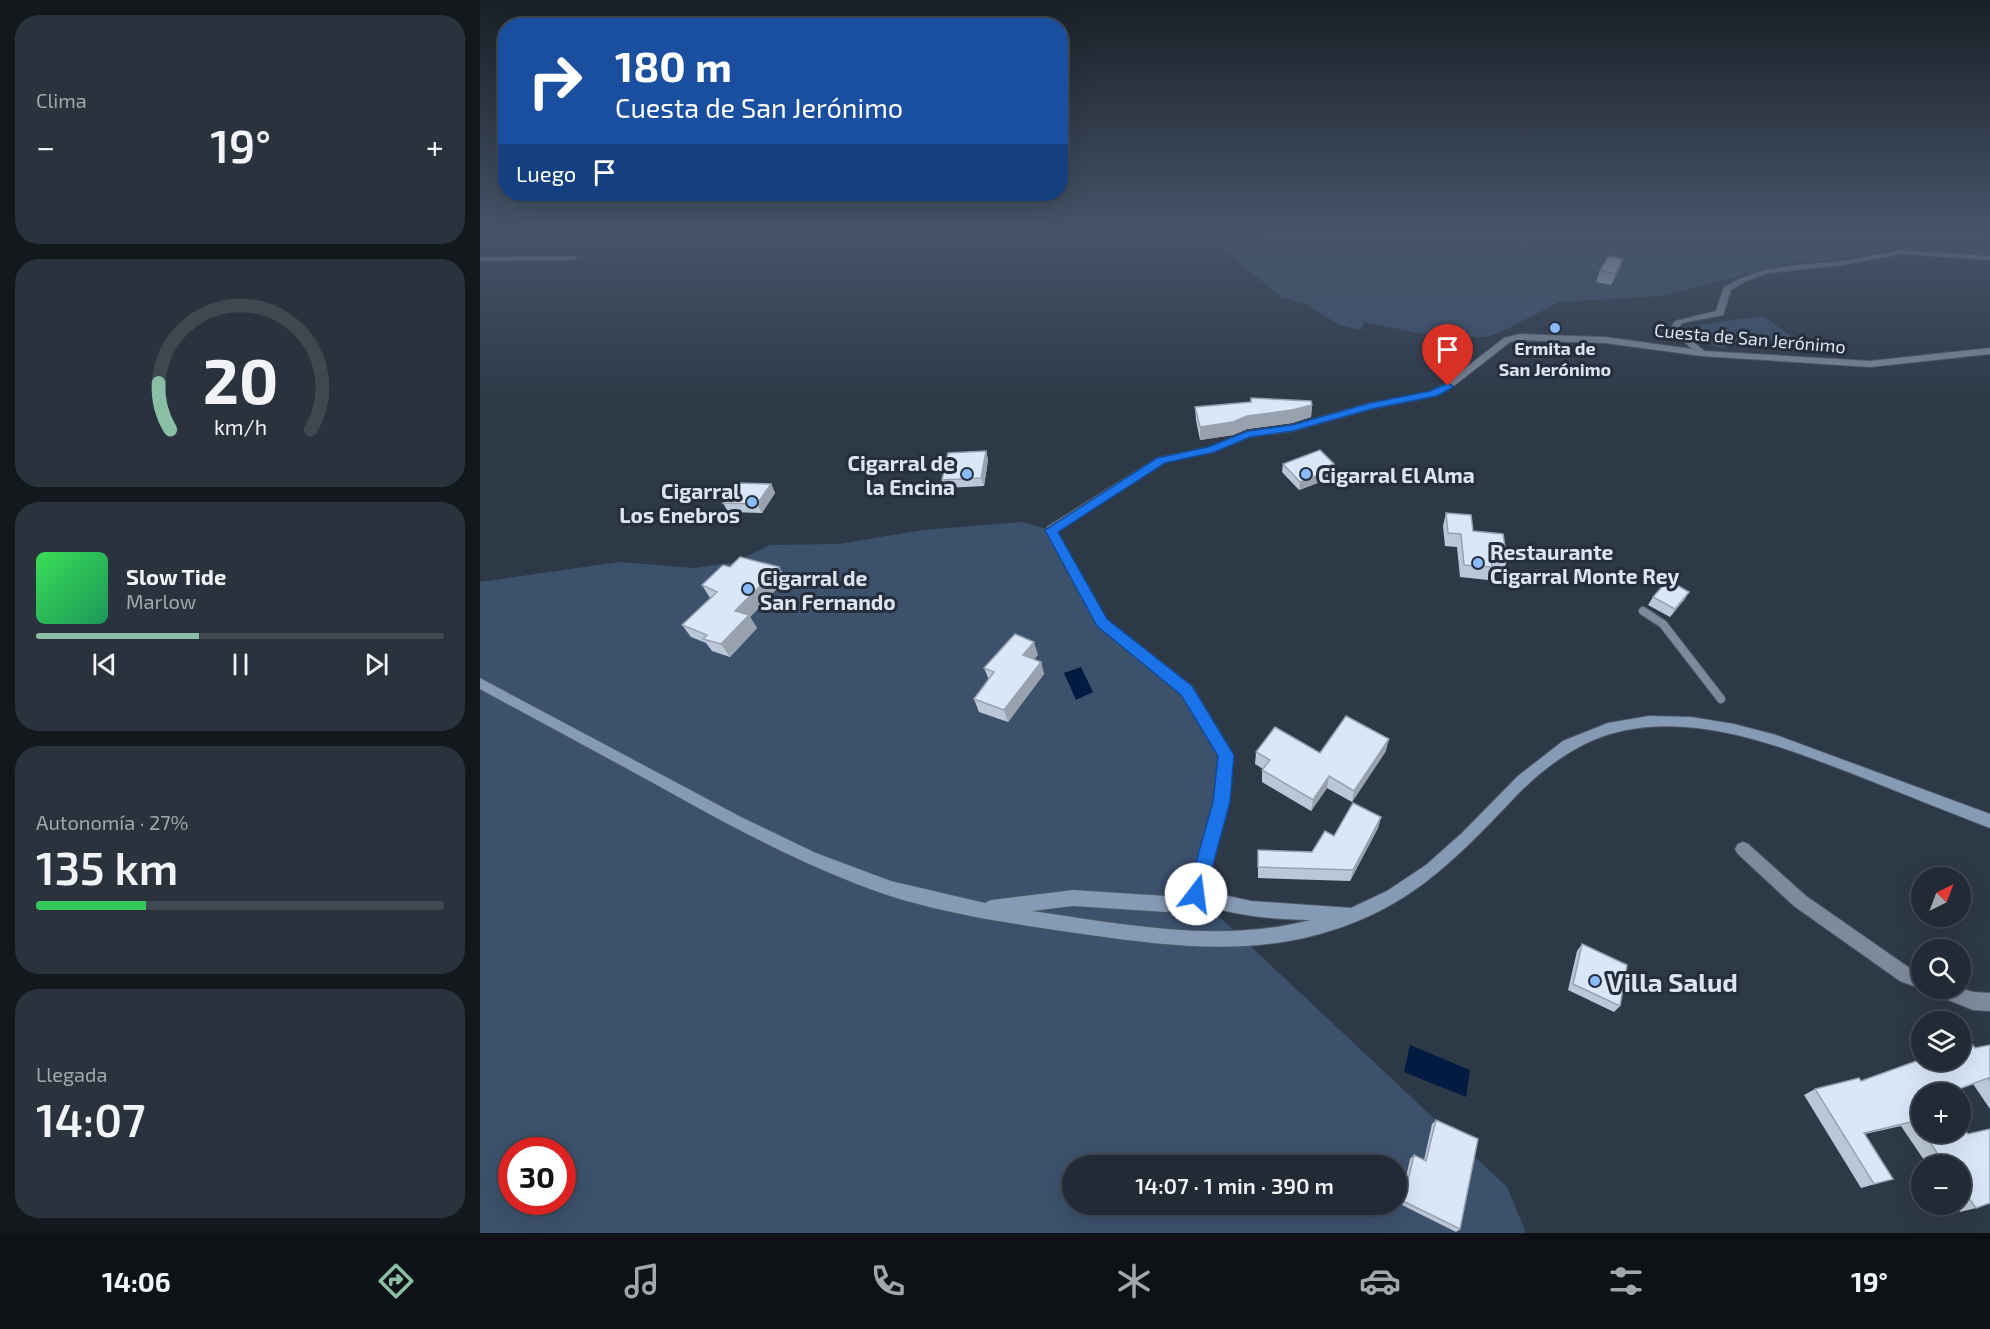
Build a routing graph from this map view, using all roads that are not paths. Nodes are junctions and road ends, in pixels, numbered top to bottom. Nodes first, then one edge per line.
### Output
1 (1728, 289) edge
2 (1990, 351) edge
3 (1702, 354) junction
4 (1643, 611) dead end
5 (480, 683) edge
6 (1721, 699) dead end
7 (1990, 820) edge
8 (1743, 849) dead end
9 (1196, 894) junction
10 (978, 910) junction
11 (1356, 915) junction
12 (1911, 977) edge
13 (1968, 999) edge
14 (1990, 1002) edge

1 - 3 street
2 - 3 street, Cuesta de San Jerónimo
3 - 9 street, Cuesta de San Jerónimo
4 - 6 lane
5 - 10 main road
7 - 11 main road
8 - 12 street
9 - 10 main road
9 - 11 main road
10 - 11 main road
13 - 14 street

